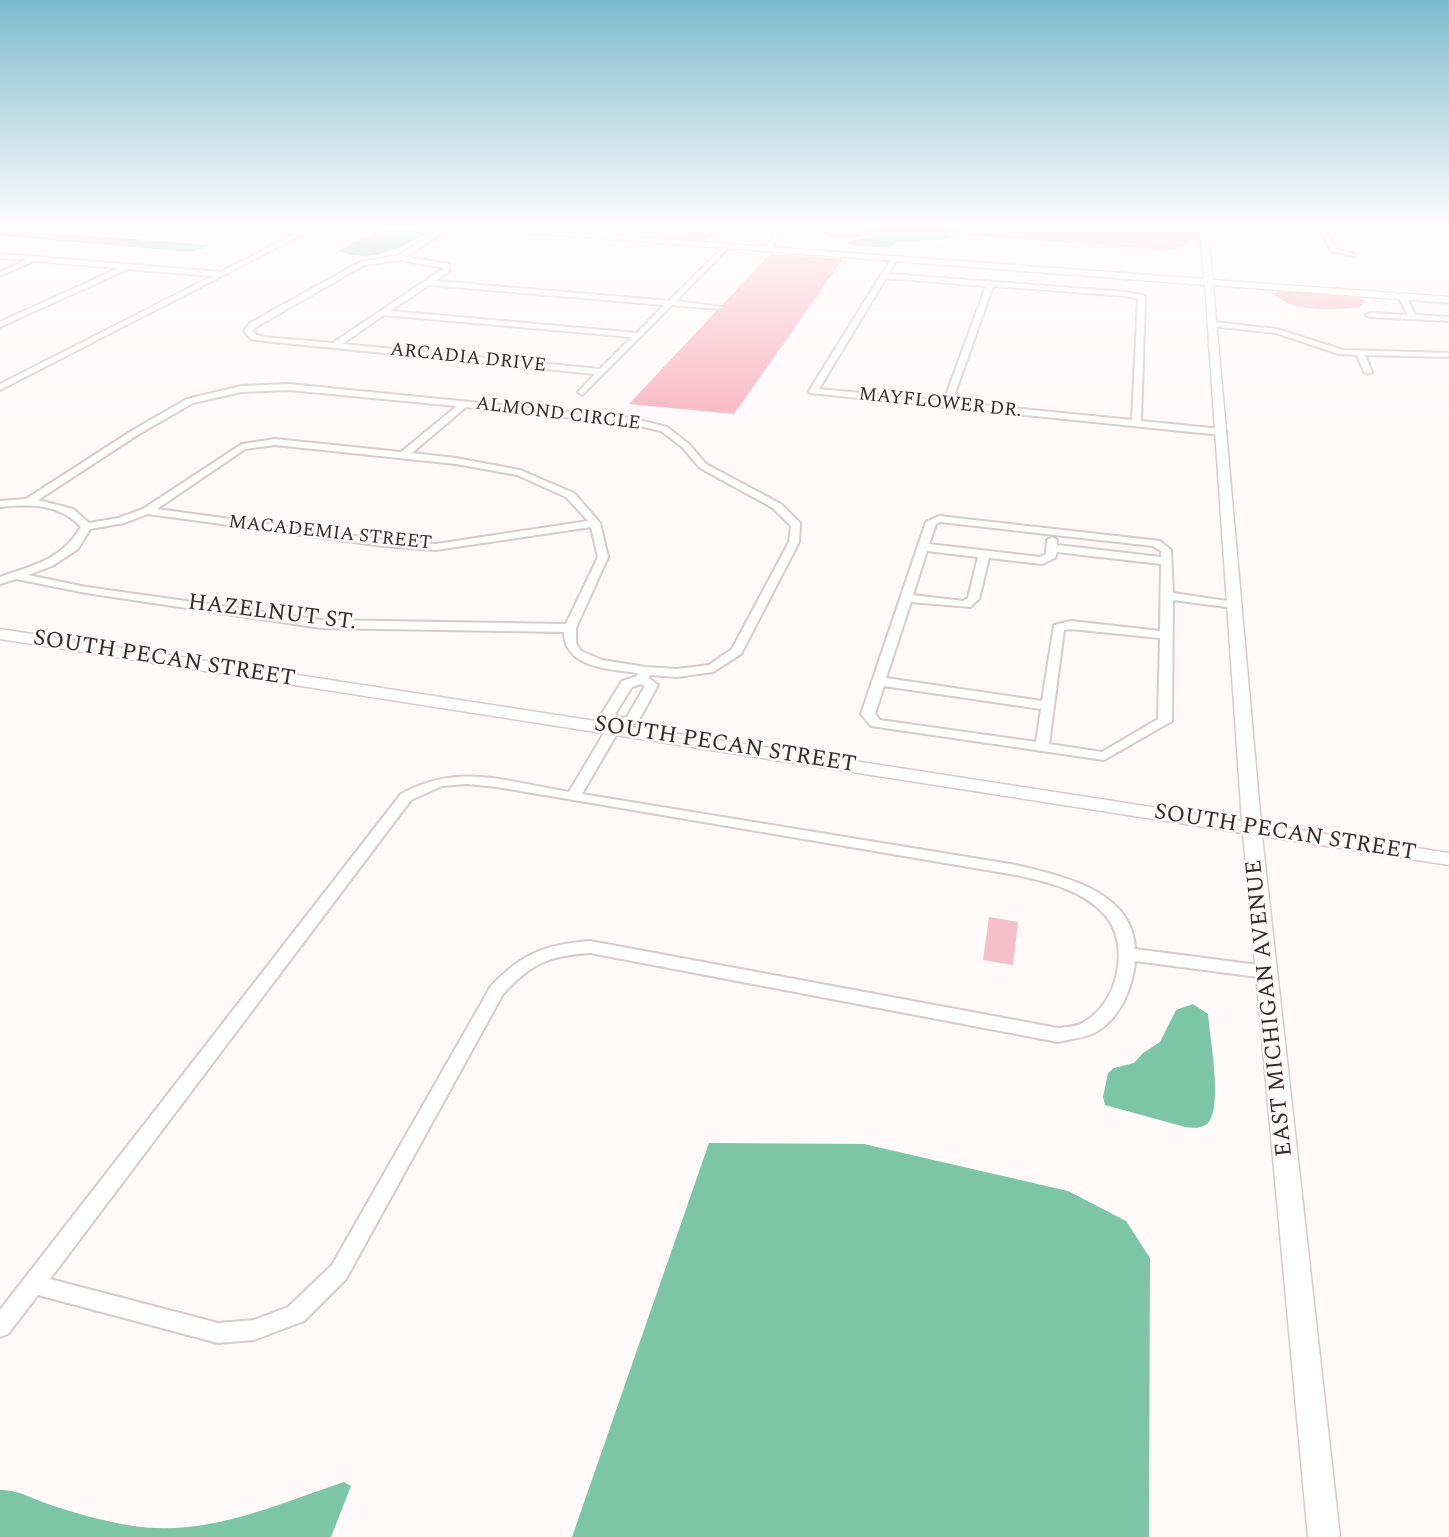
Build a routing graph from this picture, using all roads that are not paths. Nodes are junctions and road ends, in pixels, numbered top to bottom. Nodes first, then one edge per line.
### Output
1 (58, 299) edge
2 (174, 299) edge
3 (298, 299) edge
4 (405, 299) edge
5 (620, 299) edge
6 (673, 299) edge
7 (870, 299) edge
8 (985, 299) edge
9 (1142, 299) edge
10 (1211, 299) edge
11 (1403, 299) edge
12 (669, 303) junction
13 (718, 307) dead end
14 (384, 313) junction
15 (1370, 315) dead end
16 (1412, 316) junction
17 (1449, 319) edge
18 (1213, 324) junction
19 (0, 325) edge
20 (638, 335) junction
21 (334, 346) junction
22 (1360, 353) junction
23 (1449, 355) edge
24 (602, 372) junction
25 (1368, 372) dead end
26 (0, 387) edge
27 (582, 392) dead end
28 (466, 403) junction
29 (947, 404) junction
30 (1136, 424) junction
31 (1221, 432) junction
32 (403, 456) junction
33 (30, 500) junction
34 (0, 504) edge
35 (147, 511) junction
36 (595, 523) junction
37 (86, 527) junction
38 (1053, 531) junction
39 (923, 547) junction
40 (1052, 548) junction
41 (984, 554) junction
42 (1166, 561) junction
43 (18, 576) junction
44 (0, 581) edge
45 (1167, 596) junction
46 (906, 598) junction
47 (1234, 605) junction
48 (570, 628) junction
49 (0, 634) edge
50 (1166, 635) junction
51 (644, 675) junction
52 (878, 681) junction
53 (1048, 706) junction
54 (615, 726) junction
55 (1042, 748) junction
56 (573, 797) junction
57 (1252, 828) junction
58 (1449, 859) edge
59 (1126, 954) junction
60 (1266, 971) junction
61 (33, 1284) junction
62 (0, 1327) edge
63 (1324, 1537) edge

1 - 19 street
2 - 26 street
3 - 21 street, ARCADIA DRIVE
4 - 14 street, ARCADIA DRIVE
5 - 12 street
6 - 12 street
7 - 29 street, MAYFLOWER DR.
8 - 29 street
9 - 30 street
10 - 18 street, EAST MICHIGAN AVENUE
11 - 16 street
12 - 13 street
12 - 20 street
14 - 20 street
14 - 21 street, ARCADIA DRIVE
15 - 16 street
16 - 17 street
18 - 22 street
18 - 31 street, EAST MICHIGAN AVENUE
20 - 24 street
21 - 24 street, ARCADIA DRIVE
22 - 23 street
22 - 25 street
24 - 27 street
28 - 32 street
28 - 33 street, ALMOND CIRCLE
28 - 51 street, ALMOND CIRCLE
29 - 30 street, MAYFLOWER DR.
30 - 31 street, MAYFLOWER DR.
31 - 47 street, EAST MICHIGAN AVENUE
32 - 35 street
32 - 36 street
33 - 34 street
33 - 37 street
35 - 36 street, MACADEMIA STREET
35 - 37 street
36 - 48 street
37 - 43 street
38 - 39 street
38 - 40 street
38 - 42 street
39 - 41 street
39 - 46 street
40 - 41 street
40 - 42 street
41 - 46 street
42 - 45 street
43 - 44 street
43 - 48 street, HAZELNUT ST.
45 - 47 street
45 - 50 street
46 - 52 street
47 - 57 street, EAST MICHIGAN AVENUE
48 - 51 street, ALMOND CIRCLE
49 - 54 street, SOUTH PECAN STREET
50 - 53 street
50 - 55 street
51 - 54 street
51 - 54 street
52 - 53 street
52 - 55 street
53 - 55 street
54 - 56 street
54 - 57 street, SOUTH PECAN STREET
56 - 59 street
56 - 61 street
57 - 58 street, SOUTH PECAN STREET
57 - 60 street, EAST MICHIGAN AVENUE
59 - 60 street
59 - 61 street
60 - 63 street, EAST MICHIGAN AVENUE
61 - 62 street

